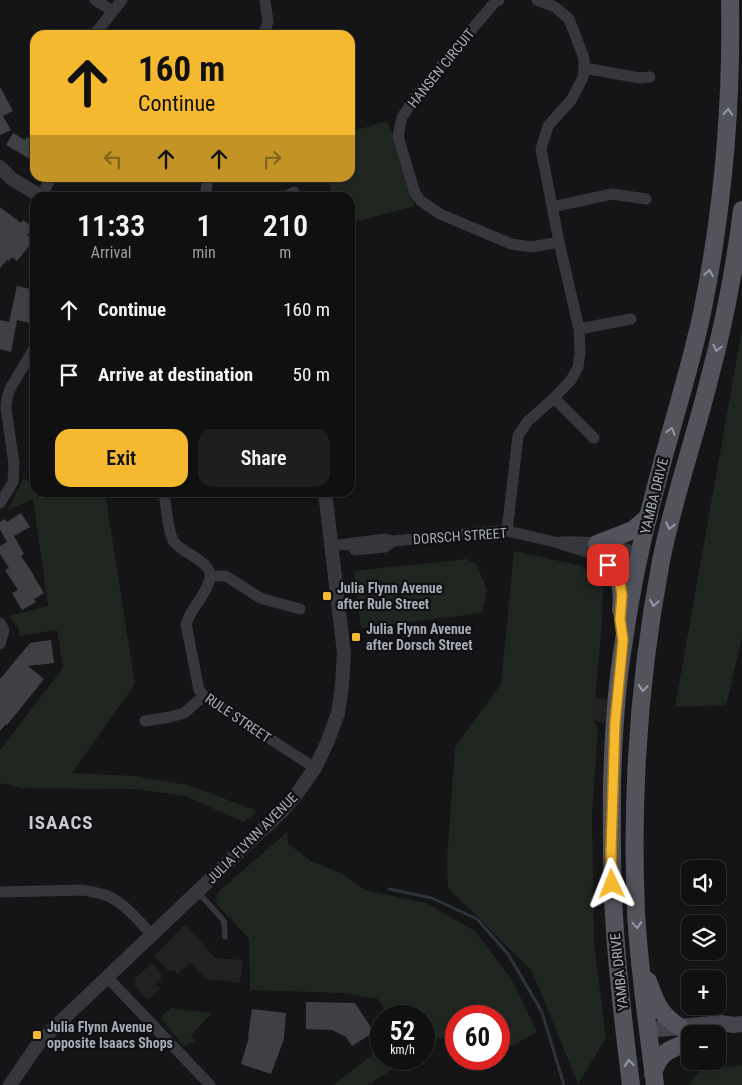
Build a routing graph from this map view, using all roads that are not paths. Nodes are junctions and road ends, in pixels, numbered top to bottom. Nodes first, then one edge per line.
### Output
1 (95, 0) edge
2 (122, 0) edge
3 (265, 0) edge
4 (499, 0) edge
5 (536, 0) edge
6 (730, 0) edge
7 (556, 3) edge
8 (112, 12) junction
9 (98, 30) edge
10 (265, 30) edge
11 (584, 68) junction
12 (650, 78) dead end
13 (0, 167) edge
14 (34, 192) edge
15 (646, 199) dead end
16 (552, 207) junction
17 (742, 210) edge
18 (559, 242) junction
19 (631, 319) dead end
20 (580, 329) junction
21 (30, 355) edge
22 (554, 398) junction
23 (594, 438) dead end
24 (165, 497) edge
25 (326, 497) edge
26 (0, 503) edge
27 (649, 516) junction
28 (503, 531) junction
29 (332, 550) junction
30 (596, 550) junction
31 (639, 559) junction
32 (661, 563) junction
33 (210, 576) junction
34 (300, 609) dead end
35 (0, 623) edge
36 (623, 640) junction
37 (0, 644) edge
38 (204, 696) junction
39 (145, 721) dead end
40 (314, 768) junction
41 (0, 892) edge
42 (198, 892) junction
43 (152, 935) junction
44 (225, 937) dead end
45 (640, 957) junction
46 (108, 977) junction
47 (712, 1025) edge
48 (737, 1025) edge
49 (681, 1028) edge
50 (681, 1031) edge
51 (649, 1034) junction
52 (626, 1037) junction
53 (681, 1045) edge
54 (654, 1079) edge
55 (10, 1085) edge
56 (210, 1085) edge
57 (631, 1085) edge

1 - 8 street
2 - 8 street
3 - 10 street
4 - 18 street, HANSEN CIRCUIT
5 - 7 street
27 -> 6 main road, YAMBA DRIVE
7 - 11 street
8 - 9 street
11 - 12 street
11 - 16 street
13 - 14 street
15 - 16 street
16 - 18 street
17 -> 32 main road, YAMBA DRIVE
18 - 20 street
19 - 20 street
20 - 22 street
21 - 26 street
22 - 23 street
22 - 28 street
24 - 33 street
25 - 29 street, JULIA FLYNN AVENUE
27 - 30 main road
27 - 31 main road, YAMBA DRIVE
28 - 29 street, DORSCH STREET
28 - 30 street, DORSCH STREET
29 - 40 street, JULIA FLYNN AVENUE
30 - 31 street, DORSCH STREET
30 - 36 main road
31 - 32 main road
31 - 36 main road, YAMBA DRIVE
32 -> 45 main road, YAMBA DRIVE
33 - 34 street
33 - 38 street, RULE STREET
35 - 37 street
36 - 52 main road, YAMBA DRIVE
38 - 39 street
38 - 40 street, RULE STREET
40 - 42 street, JULIA FLYNN AVENUE
41 - 43 street
42 - 43 street, JULIA FLYNN AVENUE
42 - 44 lane
43 - 46 street, JULIA FLYNN AVENUE
45 - 49 main road
45 - 51 main road
46 - 55 street, JULIA FLYNN AVENUE
46 - 56 street
47 - 48 main road
50 - 51 main road
51 - 52 main road
51 - 54 main road
57 -> 52 main road, YAMBA DRIVE
53 - 54 main road

